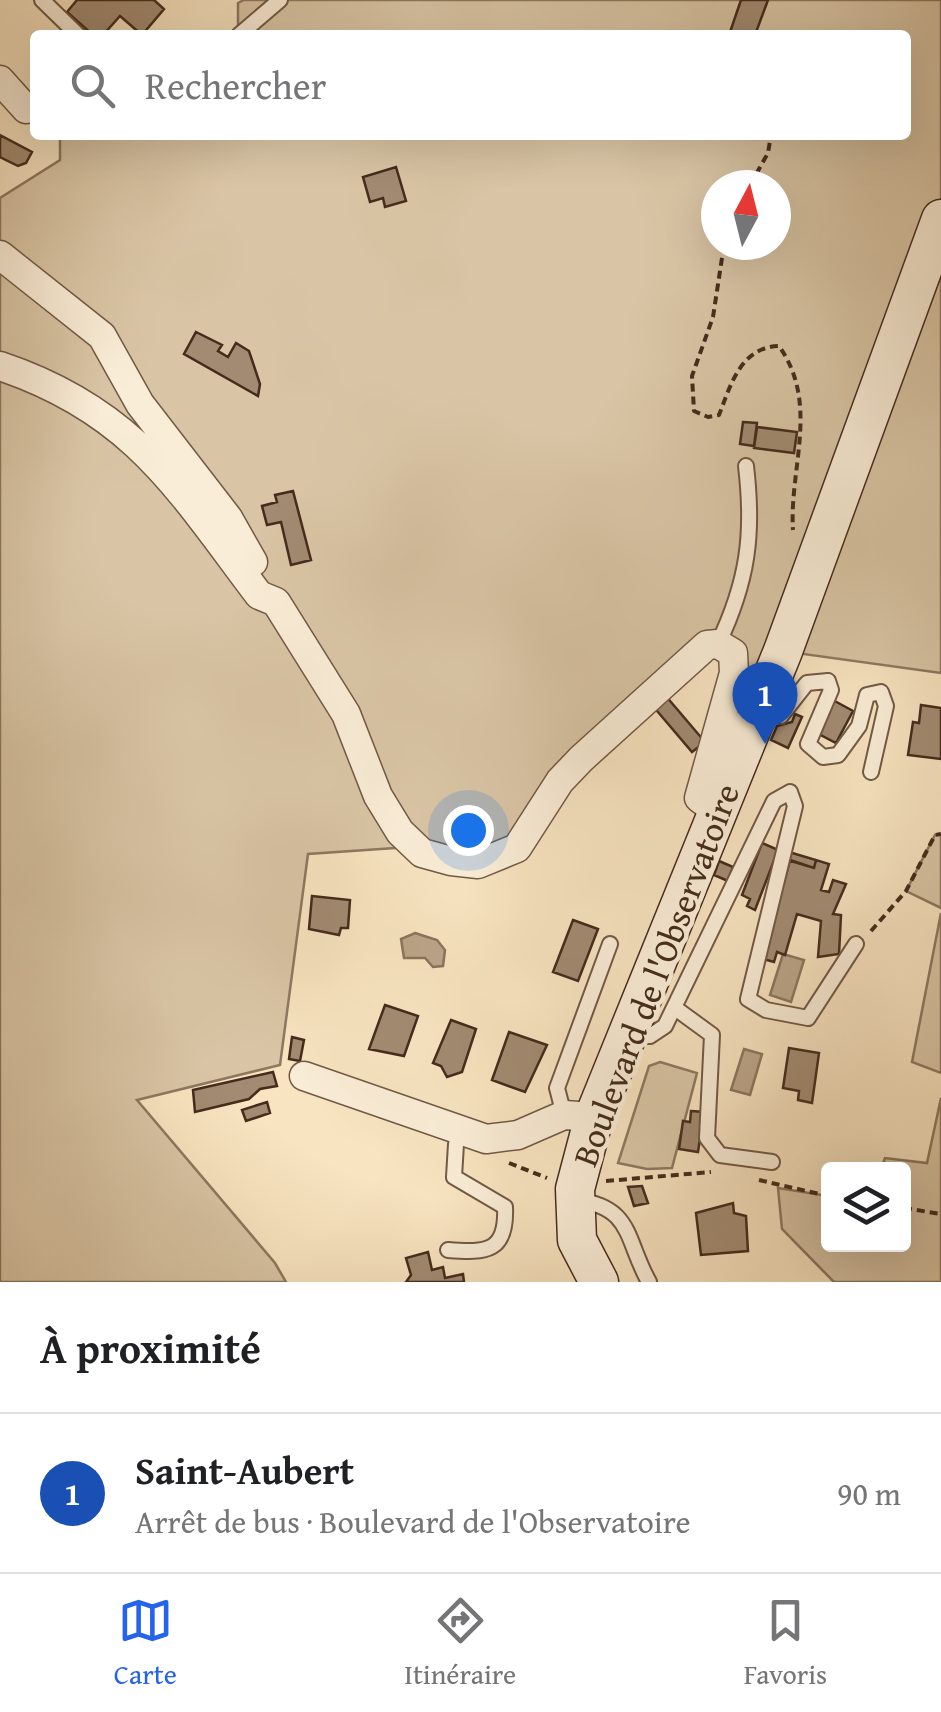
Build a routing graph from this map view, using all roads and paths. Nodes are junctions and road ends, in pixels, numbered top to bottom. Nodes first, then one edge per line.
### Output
1 (42, 0) edge
2 (280, 0) edge
3 (73, 30) edge
4 (245, 30) edge
5 (0, 80) edge
6 (26, 109) dead end
7 (770, 140) edge
8 (758, 170) edge
9 (941, 219) edge
10 (0, 255) edge
11 (722, 260) edge
12 (0, 366) edge
13 (746, 466) dead end
14 (808, 580) junction
15 (276, 602) junction
16 (718, 644) junction
17 (761, 708) junction
18 (871, 772) dead end
19 (718, 812) junction
20 (941, 834) edge
21 (610, 944) dead end
22 (856, 944) joint
23 (675, 1008) junction
24 (628, 1034) junction
25 (304, 1076) dead end
26 (579, 1116) junction
27 (456, 1144) dead end
28 (772, 1162) dead end
29 (714, 1172) dead end
30 (745, 1175) dead end
31 (588, 1190) junction
32 (821, 1195) edge
33 (911, 1209) edge
34 (941, 1214) edge
35 (448, 1250) dead end
36 (600, 1282) edge
37 (649, 1282) edge

1 - 3 lane
2 - 4 lane
5 - 6 street
7 - 8 path
9 - 14 main road, Boulevard de l'Observatoire
10 - 15 street
11 - 14 path
12 - 15 street
13 - 16 lane
14 - 17 main road, Boulevard de l'Observatoire
15 - 16 street
16 - 19 street
17 - 18 lane
17 - 19 main road, Boulevard de l'Observatoire
19 - 24 main road, Boulevard de l'Observatoire
20 - 22 path
21 - 26 lane
22 - 23 lane
23 - 24 lane
23 - 28 lane
24 - 26 main road, Boulevard de l'Observatoire
25 - 26 street
26 - 31 main road, Boulevard de l'Observatoire
27 - 35 lane
29 - 31 path
30 - 32 path
31 - 36 main road, Boulevard de l'Observatoire
31 - 37 lane
33 - 34 path

